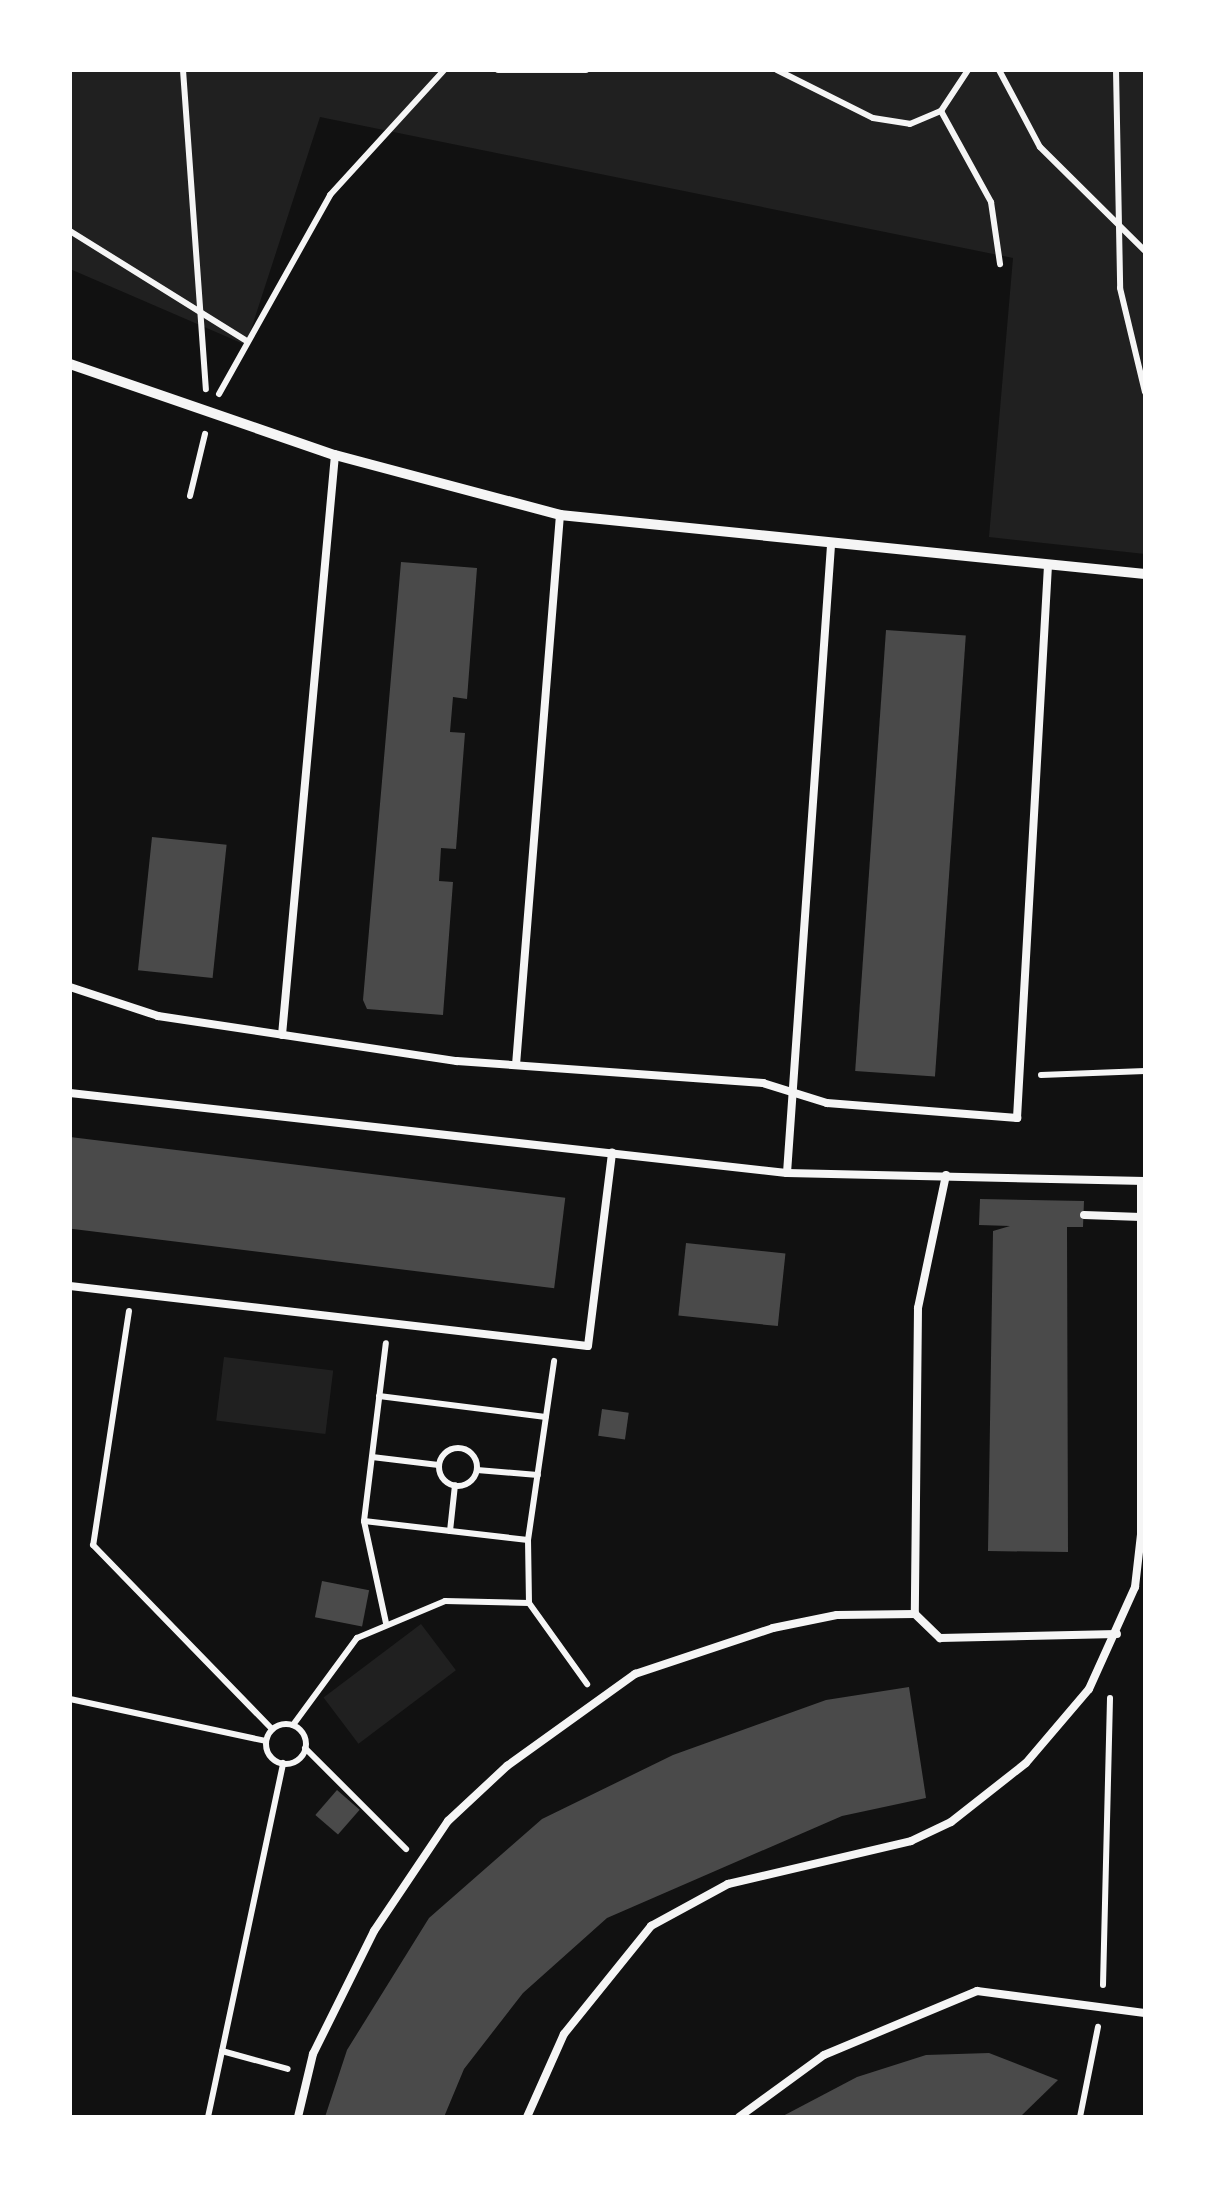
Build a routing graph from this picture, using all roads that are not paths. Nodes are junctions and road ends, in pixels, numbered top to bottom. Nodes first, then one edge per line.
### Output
1 (70, 364) edge
2 (335, 455) junction
3 (560, 515) junction
4 (831, 544) junction
5 (1048, 565) junction
6 (1145, 574) edge
7 (70, 987) edge
8 (282, 1035) junction
9 (516, 1065) junction
10 (70, 1092) edge
11 (795, 1092) junction
12 (612, 1152) junction
13 (787, 1173) junction
14 (946, 1175) junction
15 (1143, 1181) edge
16 (1084, 1215) dead end
17 (1141, 1217) junction
18 (70, 1286) edge
19 (915, 1614) junction
20 (1117, 1634) junction
21 (1145, 2013) edge
22 (298, 2117) edge
23 (527, 2117) edge
24 (739, 2117) edge

1 - 2 street
2 - 3 street
2 - 8 lane
3 - 4 street
3 - 9 lane
4 - 5 street
4 - 11 lane
5 - 6 street
5 - 11 lane
7 - 8 lane
8 - 9 lane
9 - 11 lane
10 - 12 lane
11 - 13 lane
12 - 13 lane
12 - 18 lane
13 - 14 lane
14 - 15 lane
14 - 19 lane
15 - 17 lane
16 - 17 lane
17 - 20 lane
19 - 20 lane
19 - 22 lane
20 - 23 lane
21 - 24 lane

